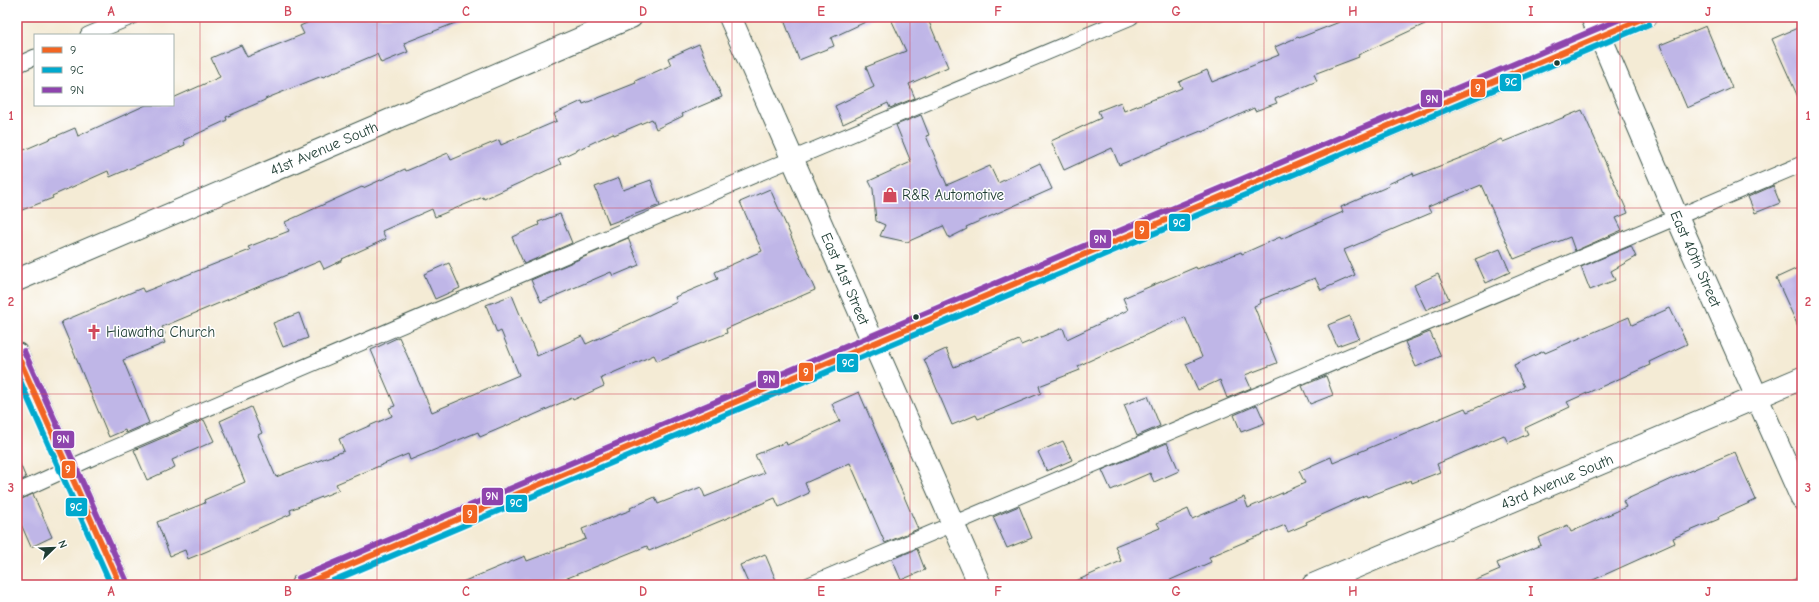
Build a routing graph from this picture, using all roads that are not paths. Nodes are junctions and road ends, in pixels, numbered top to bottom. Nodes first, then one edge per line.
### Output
1 (131, 17) edge
2 (631, 17) edge
3 (730, 17) edge
4 (1131, 17) edge
5 (1592, 17) edge
6 (1646, 17) edge
7 (90, 34) edge
8 (1600, 37) junction
9 (34, 57) edge
10 (17, 65) edge
11 (792, 159) junction
12 (1802, 164) edge
13 (1677, 217) junction
14 (17, 280) edge
15 (873, 344) junction
16 (17, 354) edge
17 (1802, 378) edge
18 (1758, 397) junction
19 (69, 469) junction
20 (17, 492) edge
21 (1802, 499) edge
22 (953, 524) junction
23 (120, 585) edge
24 (302, 585) edge
25 (808, 585) edge
26 (980, 585) edge
27 (1313, 585) edge

1 - 7 lane
2 - 14 street, 41st Avenue South
3 - 11 street, East 41st Street
4 - 11 lane
5 - 8 street, East 40th Street
6 - 8 street
8 - 13 street, East 40th Street
8 - 15 street
9 - 10 lane
11 - 15 street, East 41st Street
11 - 19 lane
12 - 13 lane
13 - 18 street, East 40th Street
13 - 22 lane
15 - 22 street, East 41st Street
15 - 24 street
16 - 19 street
17 - 18 street, 43rd Avenue South
18 - 21 street, East 40th Street
18 - 27 street, 43rd Avenue South
19 - 20 lane
19 - 23 street
22 - 25 lane
22 - 26 street, East 41st Street

